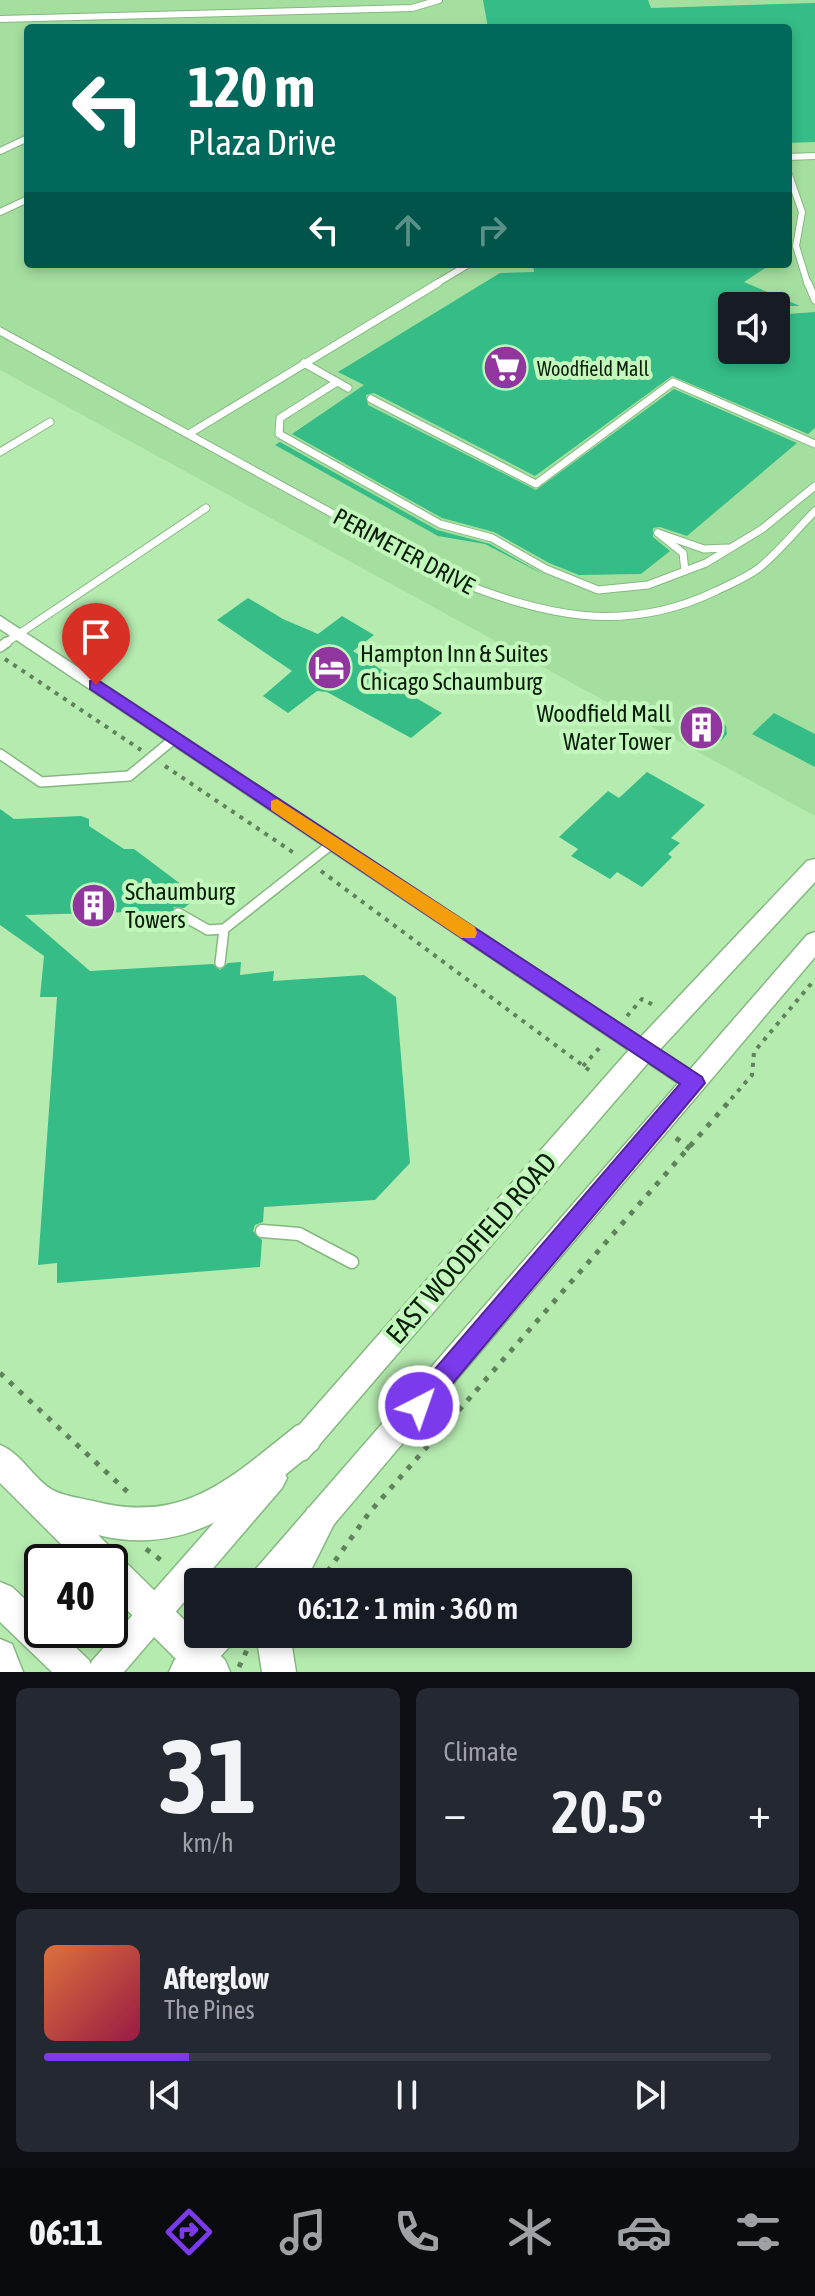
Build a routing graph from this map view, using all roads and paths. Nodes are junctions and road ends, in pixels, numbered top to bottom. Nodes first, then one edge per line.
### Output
1 (439, 0) edge
2 (0, 19) edge
3 (24, 140) edge
4 (0, 151) edge
5 (815, 156) edge
6 (792, 157) edge
7 (792, 183) edge
8 (24, 201) edge
9 (0, 212) edge
10 (462, 268) edge
11 (815, 300) edge
12 (0, 331) edge
13 (304, 363) junction
14 (337, 382) junction
15 (348, 388) dead end
16 (371, 399) dead end
17 (50, 422) dead end
18 (192, 432) junction
19 (815, 444) edge
20 (0, 452) edge
21 (815, 486) edge
22 (206, 508) dead end
23 (815, 511) edge
24 (732, 548) junction
25 (685, 571) junction
26 (0, 621) edge
27 (17, 632) junction
28 (0, 647) edge
29 (175, 738) junction
30 (0, 754) edge
31 (333, 843) junction
32 (815, 867) edge
33 (178, 913) dead end
34 (224, 929) junction
35 (815, 941) edge
36 (220, 963) dead end
37 (815, 979) edge
38 (642, 999) dead end
39 (674, 1017) junction
40 (726, 1046) junction
41 (644, 1050) junction
42 (753, 1061) junction
43 (583, 1066) dead end
44 (694, 1083) junction
45 (611, 1087) junction
46 (659, 1125) junction
47 (690, 1149) junction
48 (262, 1231) dead end
49 (352, 1262) dead end
50 (0, 1373) edge
51 (307, 1437) junction
52 (0, 1461) edge
53 (135, 1499) dead end
54 (43, 1504) junction
55 (320, 1520) junction
56 (84, 1544) edge
57 (128, 1562) edge
58 (166, 1564) dead end
59 (277, 1568) edge
60 (294, 1568) edge
61 (330, 1568) edge
62 (128, 1570) edge
63 (0, 1599) edge
64 (154, 1613) junction
65 (275, 1648) edge
66 (0, 1656) edge
67 (204, 1659) edge
68 (6, 1672) edge
69 (77, 1672) edge
70 (103, 1672) edge
71 (279, 1672) edge

1 - 2 lane
3 - 4 lane
5 - 6 lane
7 - 11 lane
8 - 9 lane
10 - 13 lane
12 - 18 lane, PERIMETER DRIVE
13 - 14 lane
13 - 18 lane
14 - 15 lane
14 - 25 lane
16 - 19 lane
17 - 20 lane
18 - 23 lane, PERIMETER DRIVE
21 - 24 lane
22 - 27 lane
24 - 25 lane
24 - 25 lane
26 - 27 street
27 - 28 lane
27 - 29 street
29 - 30 lane
29 - 31 street
31 - 34 lane
31 - 41 street
32 - 39 street, EAST WOODFIELD ROAD
33 - 34 lane
34 - 36 lane
35 - 40 street
37 - 42 path
38 - 39 path
39 - 41 street, EAST WOODFIELD ROAD
40 - 42 path
40 - 44 street
41 - 44 street
41 - 45 street, EAST WOODFIELD ROAD
42 - 47 path
43 - 45 path
44 - 46 street
45 - 51 street, EAST WOODFIELD ROAD
46 - 47 path
46 - 55 street
47 - 61 path
48 - 49 lane
50 - 53 path
51 - 54 main road
51 - 64 street, EAST WOODFIELD ROAD
52 - 54 main road
54 - 56 main road
55 - 59 street
55 - 60 main road
57 - 58 path
62 - 64 main road
63 - 69 main road
64 - 67 main road
64 - 70 street, EAST WOODFIELD ROAD
65 - 71 main road
66 - 68 main road

